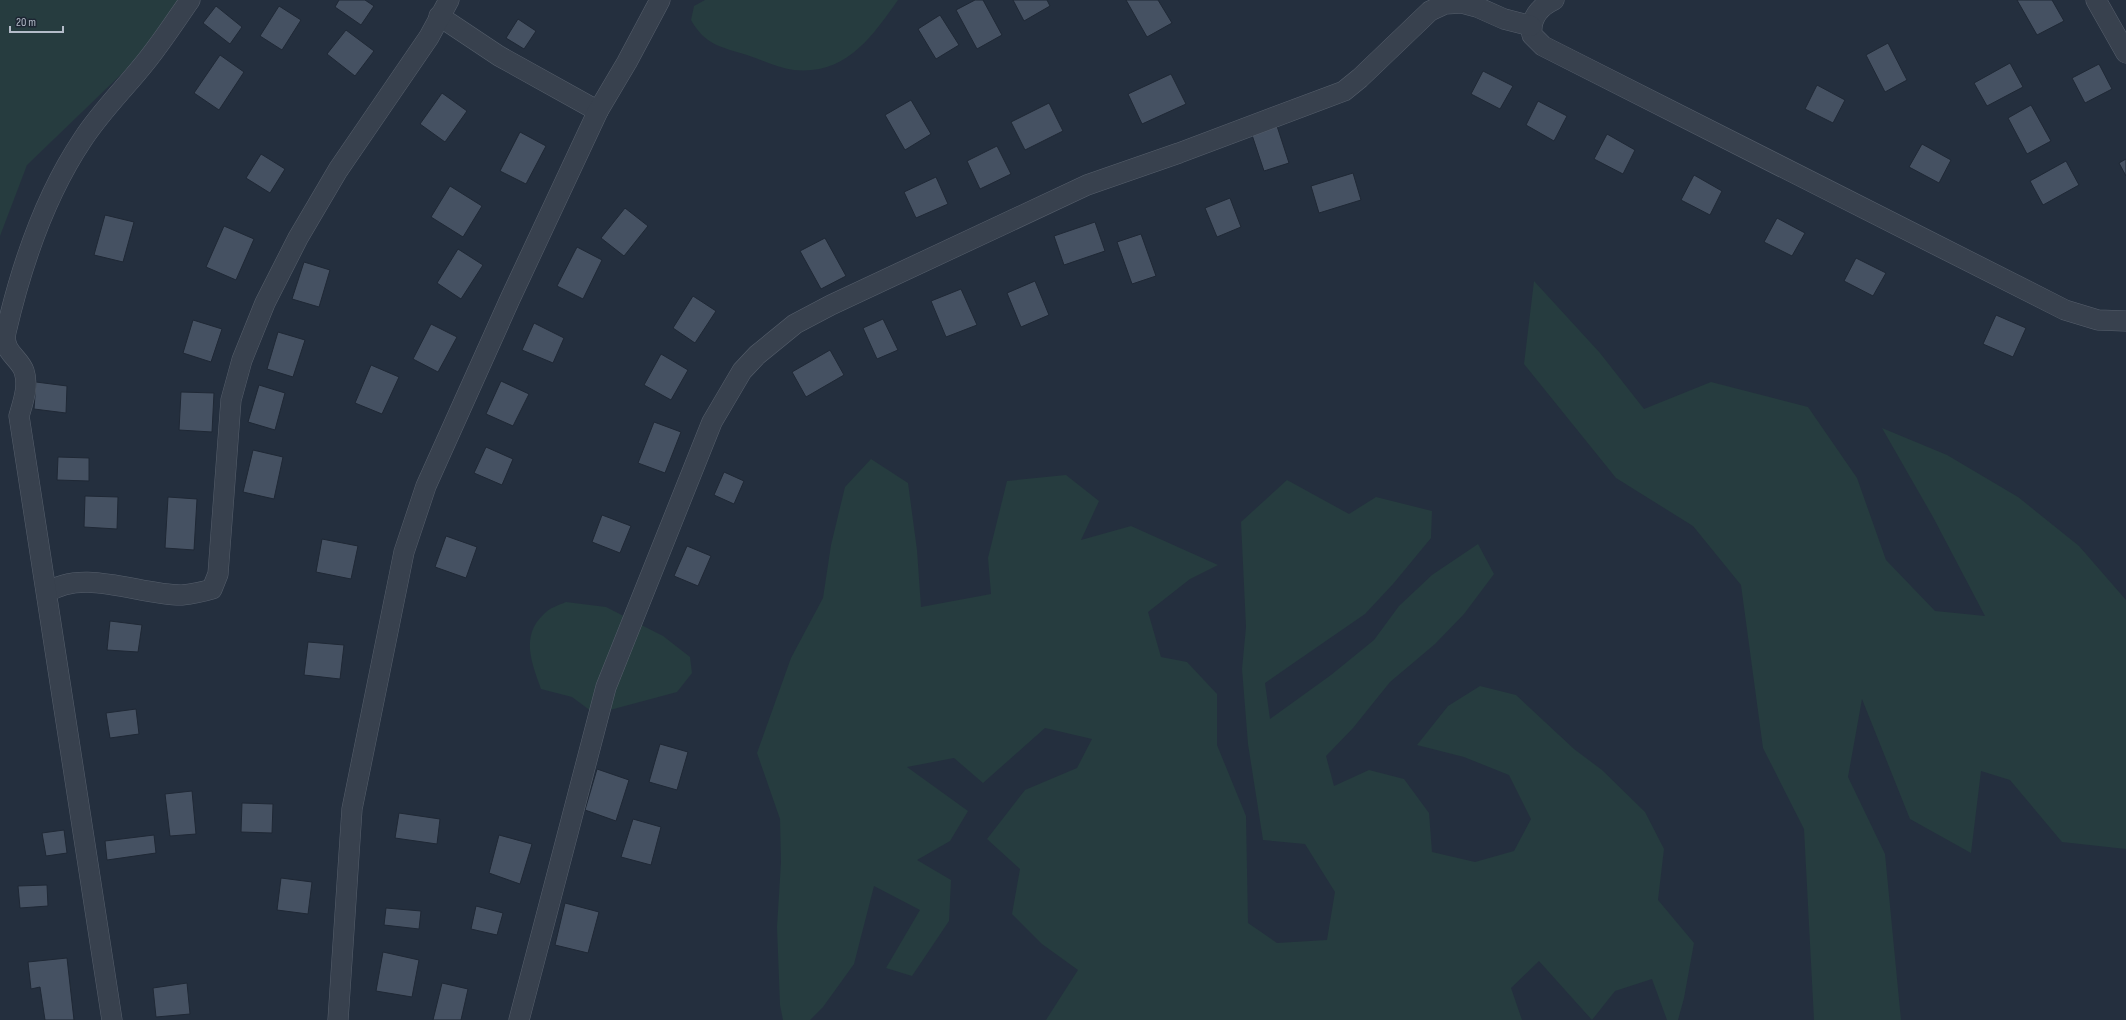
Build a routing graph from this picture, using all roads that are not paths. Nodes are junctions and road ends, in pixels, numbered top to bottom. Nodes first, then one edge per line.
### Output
1 (190, 0) edge
2 (660, 0) edge
3 (1554, 0) edge
4 (2096, 0) edge
5 (444, 8) edge
6 (1531, 26) junction
7 (2126, 54) edge
8 (598, 111) junction
9 (2126, 321) edge
10 (47, 593) junction
11 (112, 1020) edge
12 (338, 1020) edge
13 (519, 1020) edge

1 - 10 street
2 - 8 street
3 - 6 street
4 - 7 street
5 - 8 street
5 - 10 street
6 - 9 street
6 - 13 street
8 - 12 street
10 - 11 street

